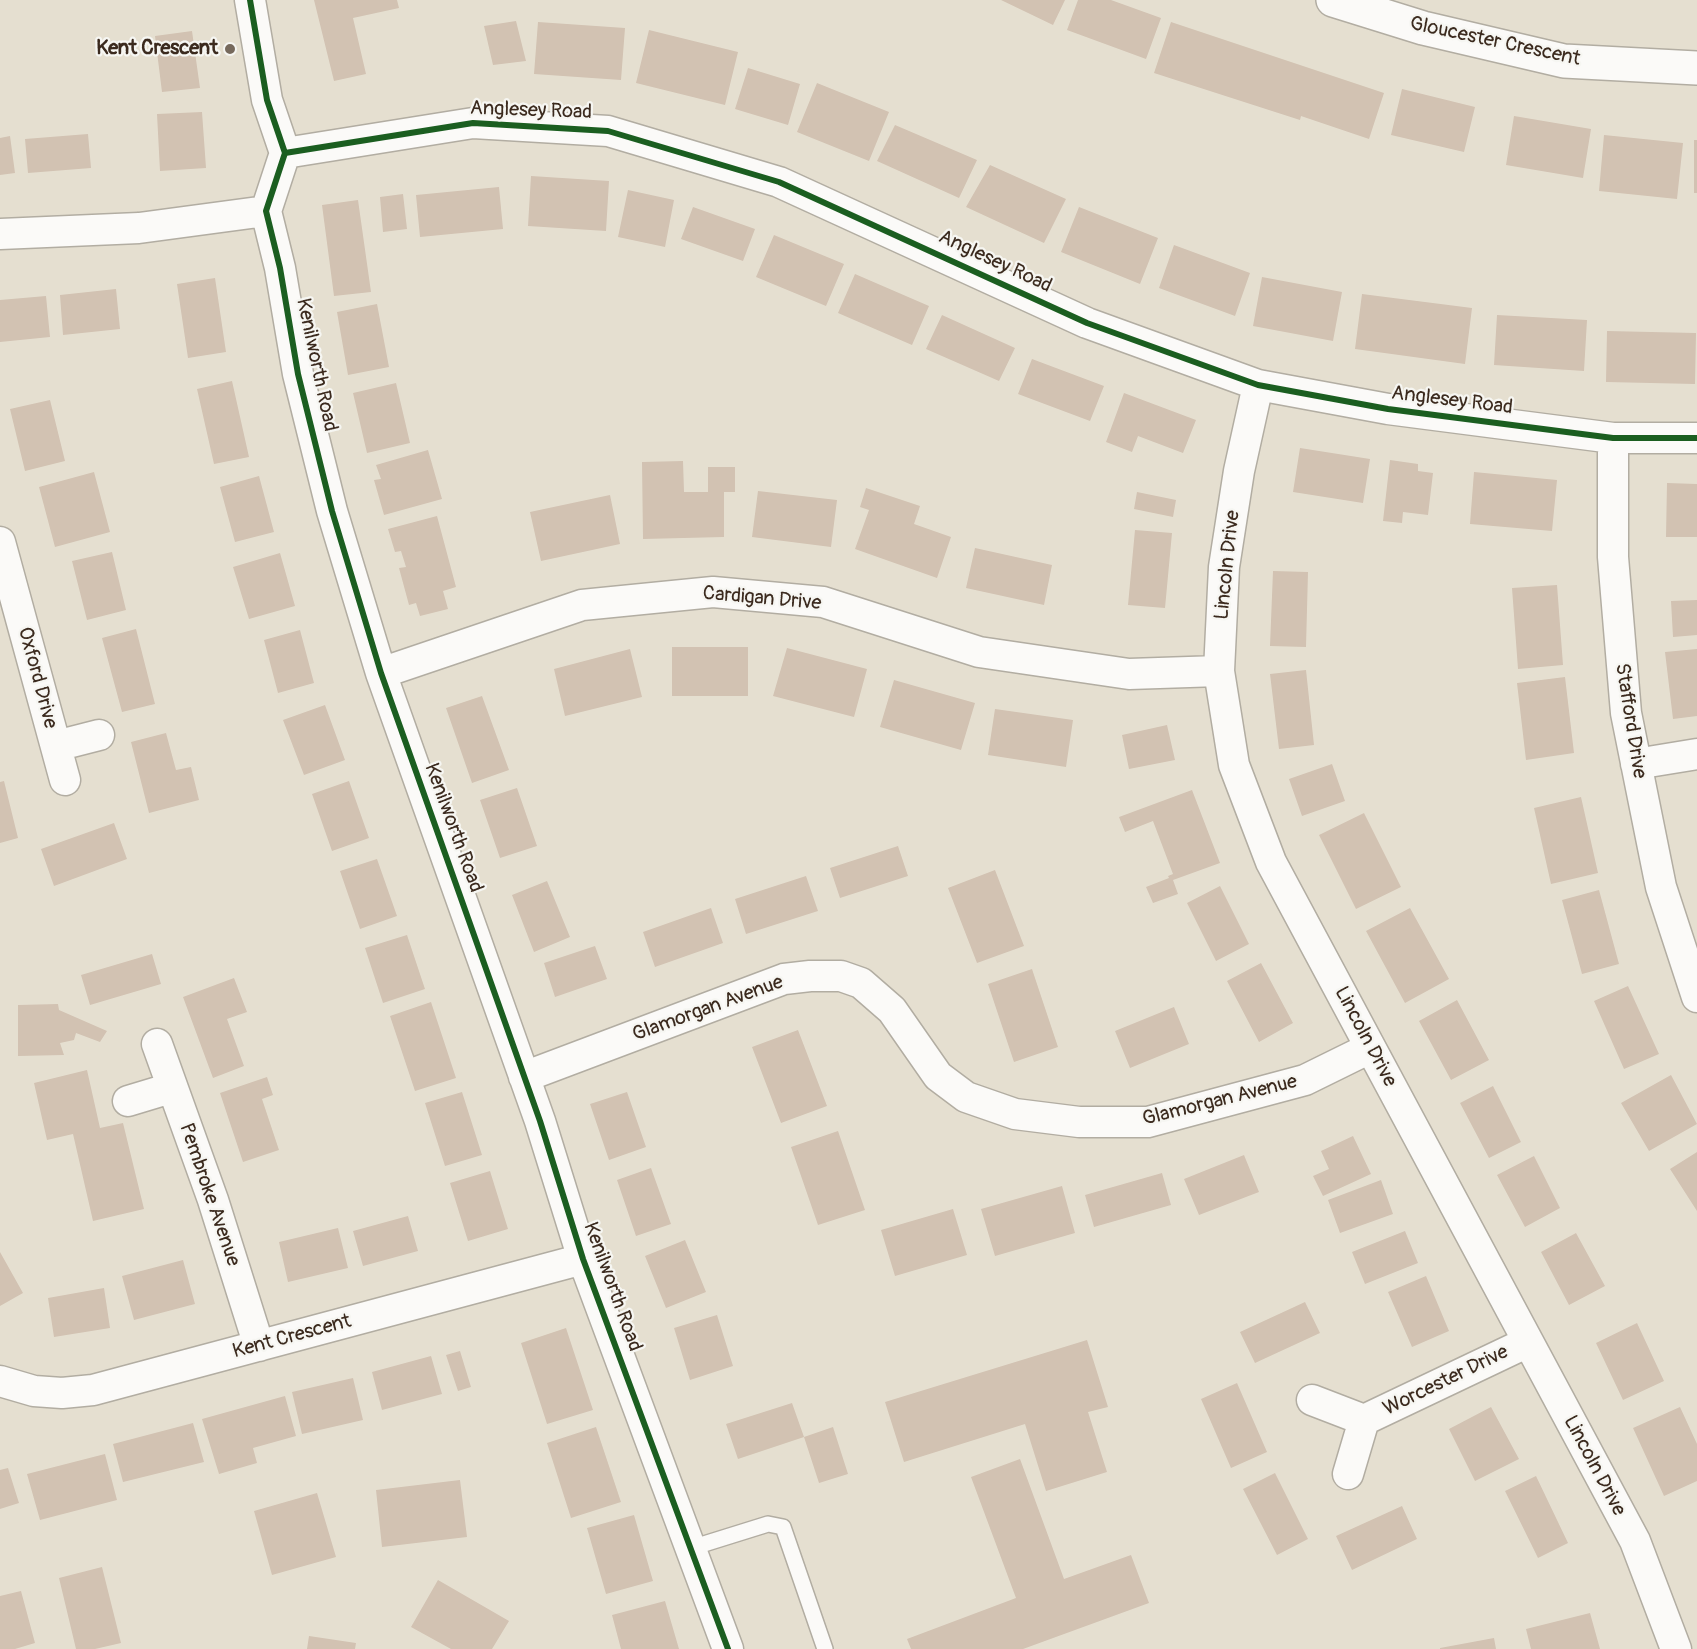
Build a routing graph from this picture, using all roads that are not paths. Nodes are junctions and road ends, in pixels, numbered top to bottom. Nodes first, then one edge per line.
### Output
1 (250, 0) edge
2 (1333, 0) edge
3 (1697, 68) edge
4 (285, 153) junction
5 (266, 211) junction
6 (0, 234) edge
7 (1258, 385) junction
8 (1613, 438) junction
9 (1697, 438) edge
10 (0, 542) edge
11 (1219, 671) junction
12 (381, 674) junction
13 (99, 735) dead end
14 (56, 746) junction
15 (1697, 754) edge
16 (1636, 764) junction
17 (65, 780) dead end
18 (1697, 997) edge
19 (157, 1044) dead end
20 (1370, 1048) junction
21 (524, 1077) junction
22 (171, 1088) junction
23 (128, 1101) dead end
24 (583, 1259) junction
25 (1528, 1342) junction
26 (260, 1346) junction
27 (0, 1381) edge
28 (1311, 1400) dead end
29 (1364, 1420) junction
30 (1348, 1474) dead end
31 (692, 1548) junction
32 (728, 1649) edge
33 (825, 1649) edge
34 (1676, 1649) edge

1 - 4 street
2 - 3 street, Gloucester Crescent
4 - 5 street
4 - 7 street, Anglesey Road
5 - 6 street
5 - 12 street, Kenilworth Road
7 - 8 street, Anglesey Road
7 - 11 street, Lincoln Drive
8 - 9 street, Anglesey Road
8 - 16 street, Stafford Drive
10 - 14 street, Oxford Drive
11 - 12 street, Cardigan Drive
11 - 20 street, Lincoln Drive
12 - 21 street, Kenilworth Road
13 - 14 street
14 - 17 street, Oxford Drive
15 - 16 street
16 - 18 street, Stafford Drive
19 - 22 street, Pembroke Avenue
20 - 21 street, Glamorgan Avenue
20 - 25 street, Lincoln Drive
21 - 24 street, Kenilworth Road
22 - 23 street
22 - 26 street, Pembroke Avenue
24 - 26 street, Kent Crescent
24 - 31 street, Kenilworth Road
25 - 29 street, Worcester Drive
25 - 34 street, Lincoln Drive
26 - 27 street, Kent Crescent
28 - 29 street, Worcester Drive
29 - 30 street, Worcester Drive
31 - 32 street, Kenilworth Road
31 - 33 lane

